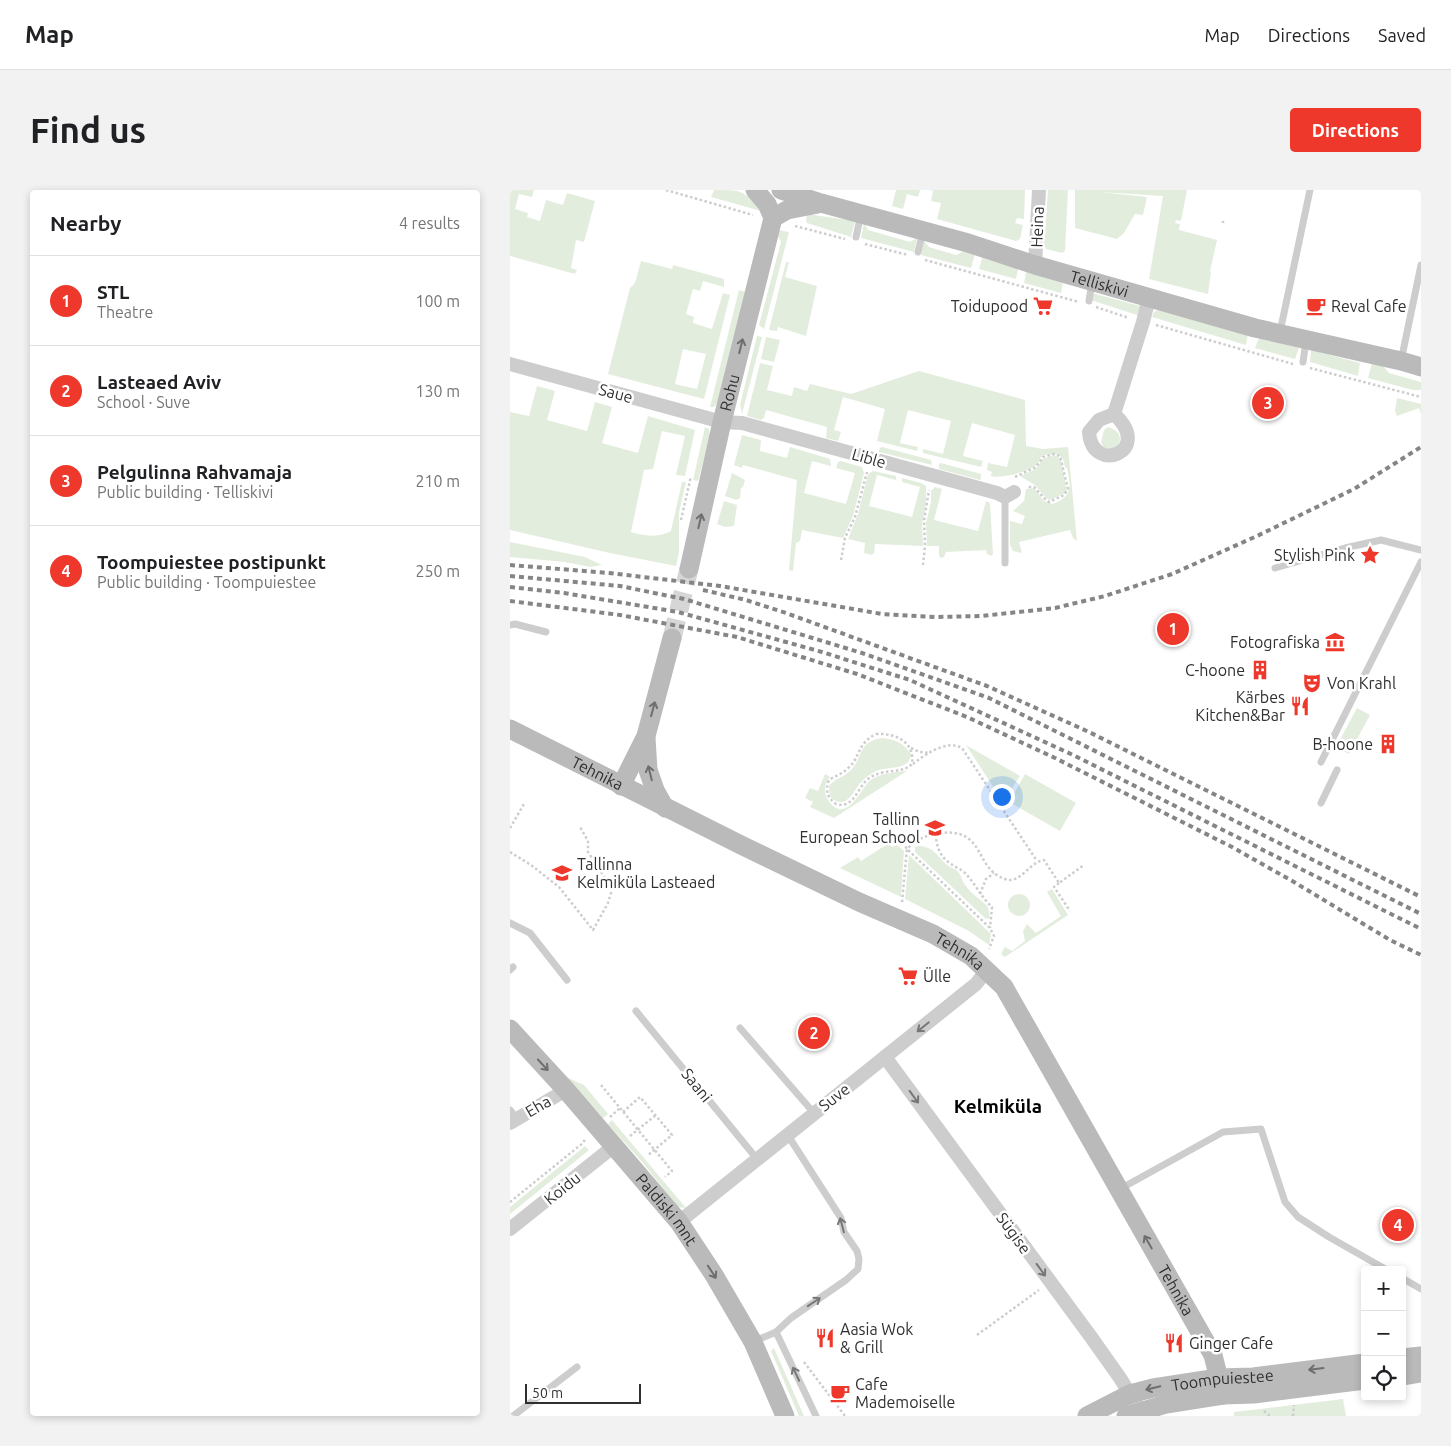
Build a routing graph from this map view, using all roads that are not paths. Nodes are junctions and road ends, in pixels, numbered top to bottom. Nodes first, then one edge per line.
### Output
1 (755, 190) edge
2 (781, 190) edge
3 (1039, 190) edge
4 (1310, 190) edge
5 (821, 203) junction
6 (861, 214) junction
7 (766, 217) junction
8 (923, 230) junction
9 (856, 237) dead end
10 (918, 252) dead end
11 (1036, 265) junction
12 (1421, 265) edge
13 (1092, 281) junction
14 (1149, 298) junction
15 (1089, 302) dead end
16 (1280, 334) junction
17 (1306, 341) junction
18 (1401, 361) junction
19 (1303, 362) dead end
20 (510, 364) edge
21 (1421, 367) edge
22 (1114, 414) dead end
23 (722, 422) junction
24 (1016, 492) joint
25 (1421, 550) edge
26 (1421, 562) edge
27 (1005, 563) dead end
28 (1275, 568) dead end
29 (689, 569) tunnel mouth
30 (510, 625) edge
31 (546, 632) dead end
32 (672, 638) tunnel mouth
33 (510, 729) edge
34 (646, 736) junction
35 (1321, 762) dead end
36 (1337, 770) dead end
37 (621, 786) junction
38 (1321, 803) dead end
39 (665, 808) junction
40 (510, 923) edge
41 (987, 970) junction
42 (567, 980) dead end
43 (636, 1011) dead end
44 (740, 1028) dead end
45 (510, 1029) edge
46 (885, 1057) junction
47 (566, 1090) junction
48 (814, 1114) junction
49 (512, 1117) edge
50 (787, 1134) junction
51 (614, 1146) junction
52 (757, 1159) junction
53 (1118, 1191) junction
54 (679, 1222) junction
55 (510, 1229) edge
56 (1380, 1266) edge
57 (1406, 1280) edge
58 (1421, 1289) edge
59 (776, 1332) junction
60 (753, 1342) junction
61 (1421, 1356) edge
62 (1406, 1358) edge
63 (1361, 1364) edge
64 (577, 1367) dead end
65 (1421, 1373) edge
66 (1406, 1375) edge
67 (1361, 1381) edge
68 (1221, 1386) junction
69 (1132, 1407) edge
70 (513, 1416) edge
71 (785, 1416) edge
72 (816, 1416) edge
73 (1087, 1416) edge

1 - 7 street
2 - 5 street, Telliskivi
3 - 11 street, Heina
4 - 16 lane
5 - 6 street, Telliskivi
5 - 7 street
6 - 8 street, Telliskivi
6 - 9 lane
23 -> 7 street, Rohu
8 - 10 lane
8 - 11 street, Telliskivi
11 - 13 street, Telliskivi
12 - 18 lane
13 - 14 street, Telliskivi
13 - 15 lane
14 - 16 street, Telliskivi
14 - 22 street
16 - 17 street, Telliskivi
17 - 18 street, Telliskivi
17 - 19 lane
18 - 21 street, Telliskivi
20 - 23 street, Saue
23 - 24 street, Lible
29 -> 23 street, Rohu
24 - 27 lane
25 - 28 lane
26 - 35 lane
30 - 31 lane
34 -> 32 street
33 - 37 street, Tehnika
34 - 37 street
39 -> 34 street
36 - 38 lane
37 - 39 street, Tehnika
39 - 41 street, Tehnika
40 - 42 lane
41 -> 46 street, Suve
41 - 53 street, Tehnika
43 - 52 lane, Saani
44 - 48 lane
45 -> 47 street, Paldiski mnt
46 - 48 street, Suve
46 -> 69 street, Sügise
47 - 49 street, Eha
47 - 51 street, Paldiski mnt
48 - 50 street, Suve
50 - 52 street, Suve
59 -> 50 lane
51 - 54 street, Paldiski mnt
51 - 55 street, Koidu
52 - 54 street, Suve
53 - 56 lane
68 -> 53 street, Tehnika
54 -> 60 street, Paldiski mnt
57 - 58 lane
59 - 60 lane
72 -> 59 lane
60 - 71 street, Paldiski mnt
61 - 62 street
63 -> 68 street, Toompuiestee
64 - 70 lane
65 - 66 street
67 - 68 street, Toompuiestee
68 - 69 street, Toompuiestee
69 - 73 street, Toompuiestee

